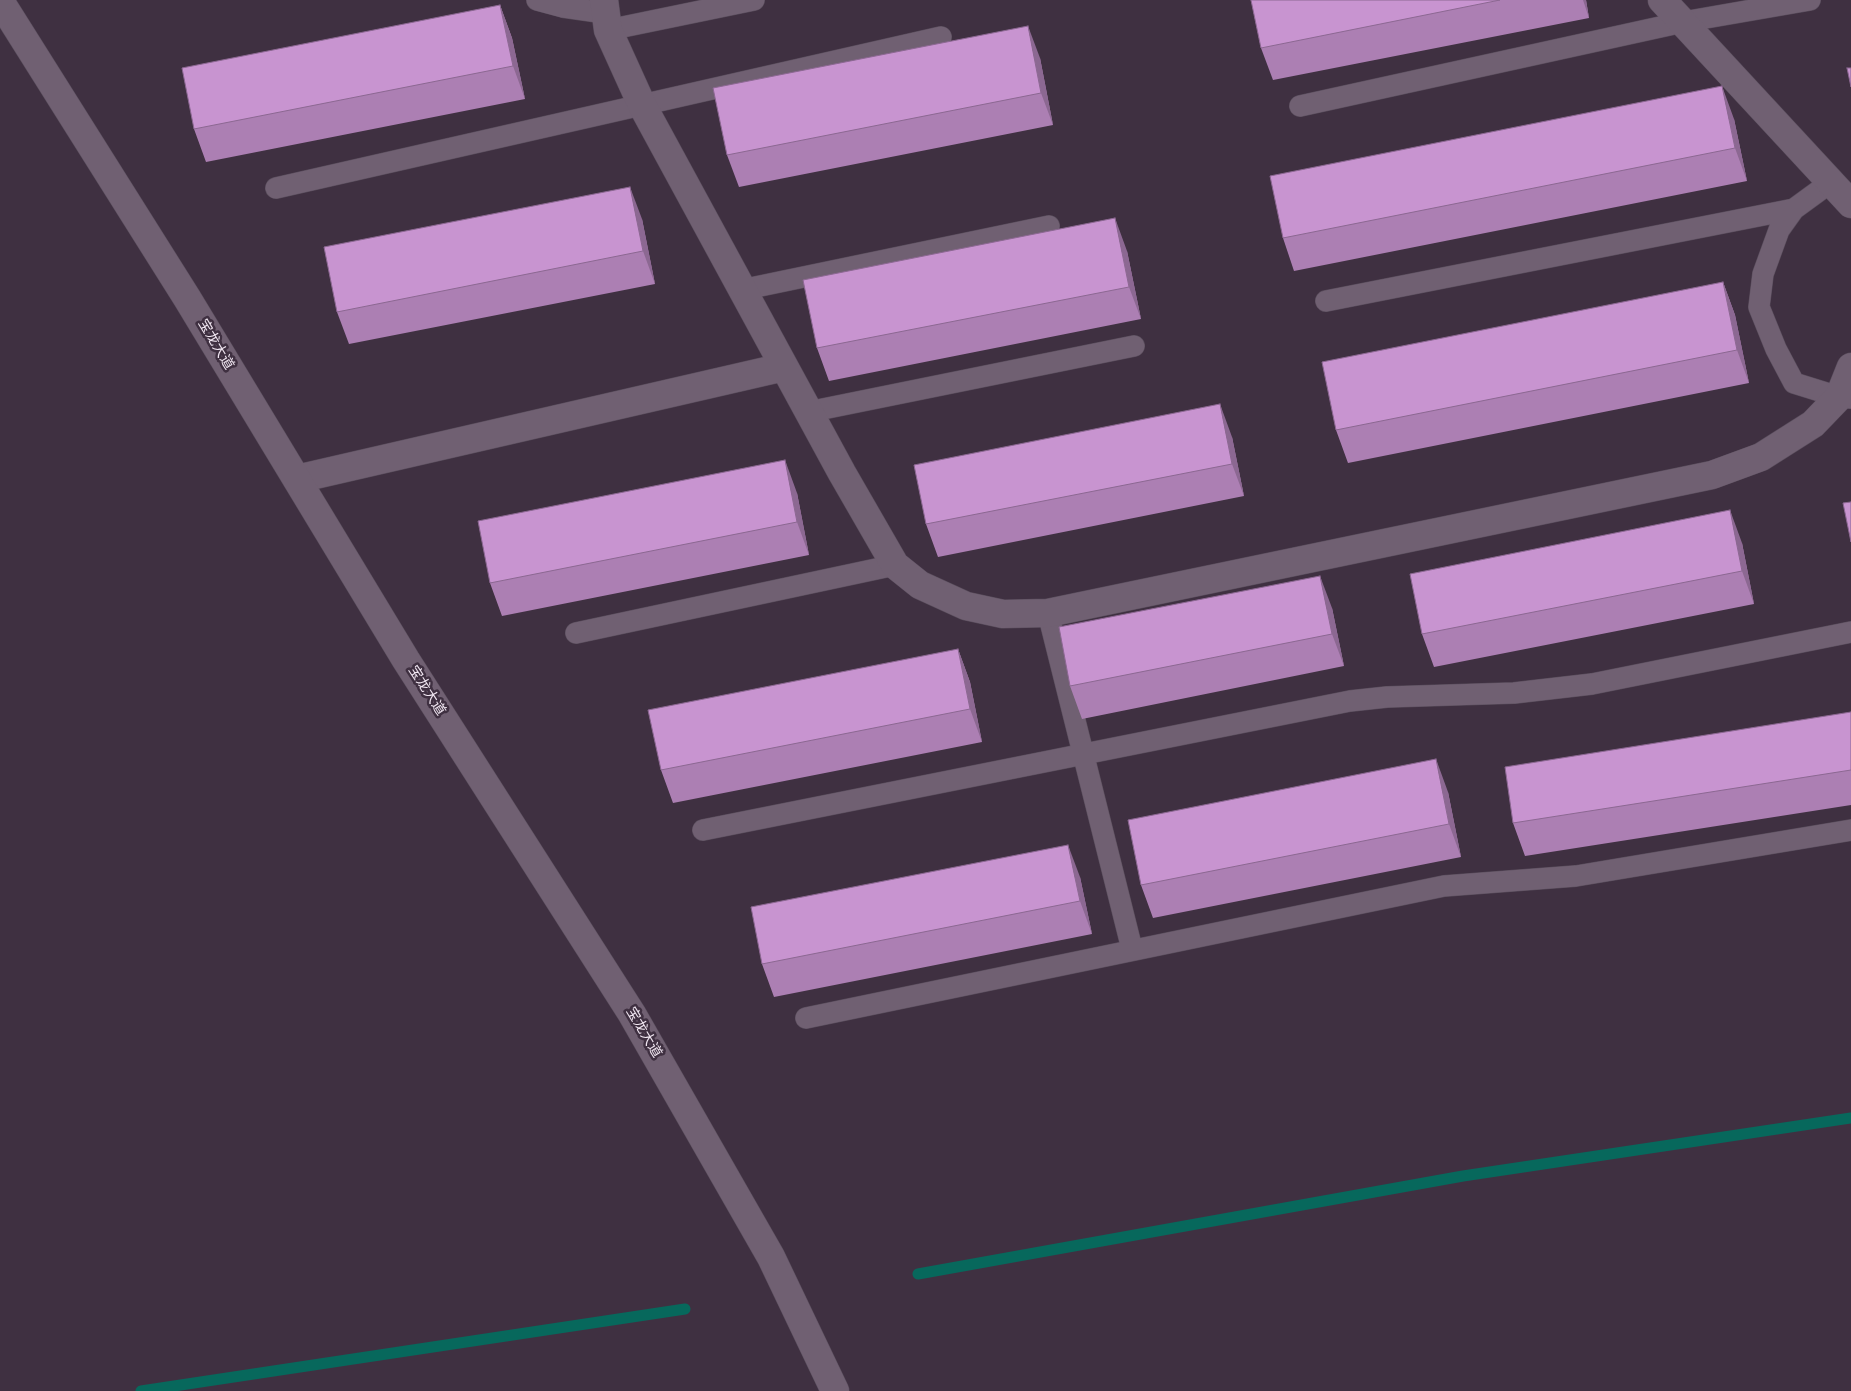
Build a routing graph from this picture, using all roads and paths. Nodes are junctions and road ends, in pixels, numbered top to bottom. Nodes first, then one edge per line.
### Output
1 (537, 0) edge
2 (754, 0) edge
3 (1662, 0) edge
4 (1810, 0) edge
5 (0, 1) edge
6 (606, 14) edge
7 (1683, 22) junction
8 (941, 37) dead end
9 (642, 105) junction
10 (1300, 106) dead end
11 (276, 188) dead end
12 (1846, 196) edge
13 (1794, 209) junction
14 (1049, 226) dead end
15 (741, 290) junction
16 (1326, 301) dead end
17 (1134, 346) dead end
18 (784, 367) junction
19 (1851, 367) edge
20 (1845, 398) edge
21 (808, 412) junction
22 (297, 479) junction
23 (895, 565) junction
24 (1048, 613) junction
25 (1851, 632) edge
26 (576, 633) dead end
27 (1082, 753) junction
28 (702, 830) dead end
29 (1851, 830) edge
30 (1132, 950) junction
31 (806, 1018) dead end
32 (835, 1391) edge

1 - 6 lane
2 - 6 lane
3 - 7 street
4 - 7 lane
5 - 22 street, 宝龙大道
6 - 9 street
7 - 10 lane
7 - 12 street
8 - 9 lane
9 - 11 lane
9 - 15 street
12 - 13 lane
13 - 16 lane
13 - 20 lane
14 - 15 lane
15 - 18 street
17 - 21 lane
18 - 21 street
18 - 22 street
19 - 20 street
20 - 24 street
21 - 23 street
22 - 32 street, 宝龙大道
23 - 24 street
23 - 26 lane
24 - 27 lane
25 - 27 lane
27 - 28 lane
27 - 30 lane
29 - 30 lane
30 - 31 lane

